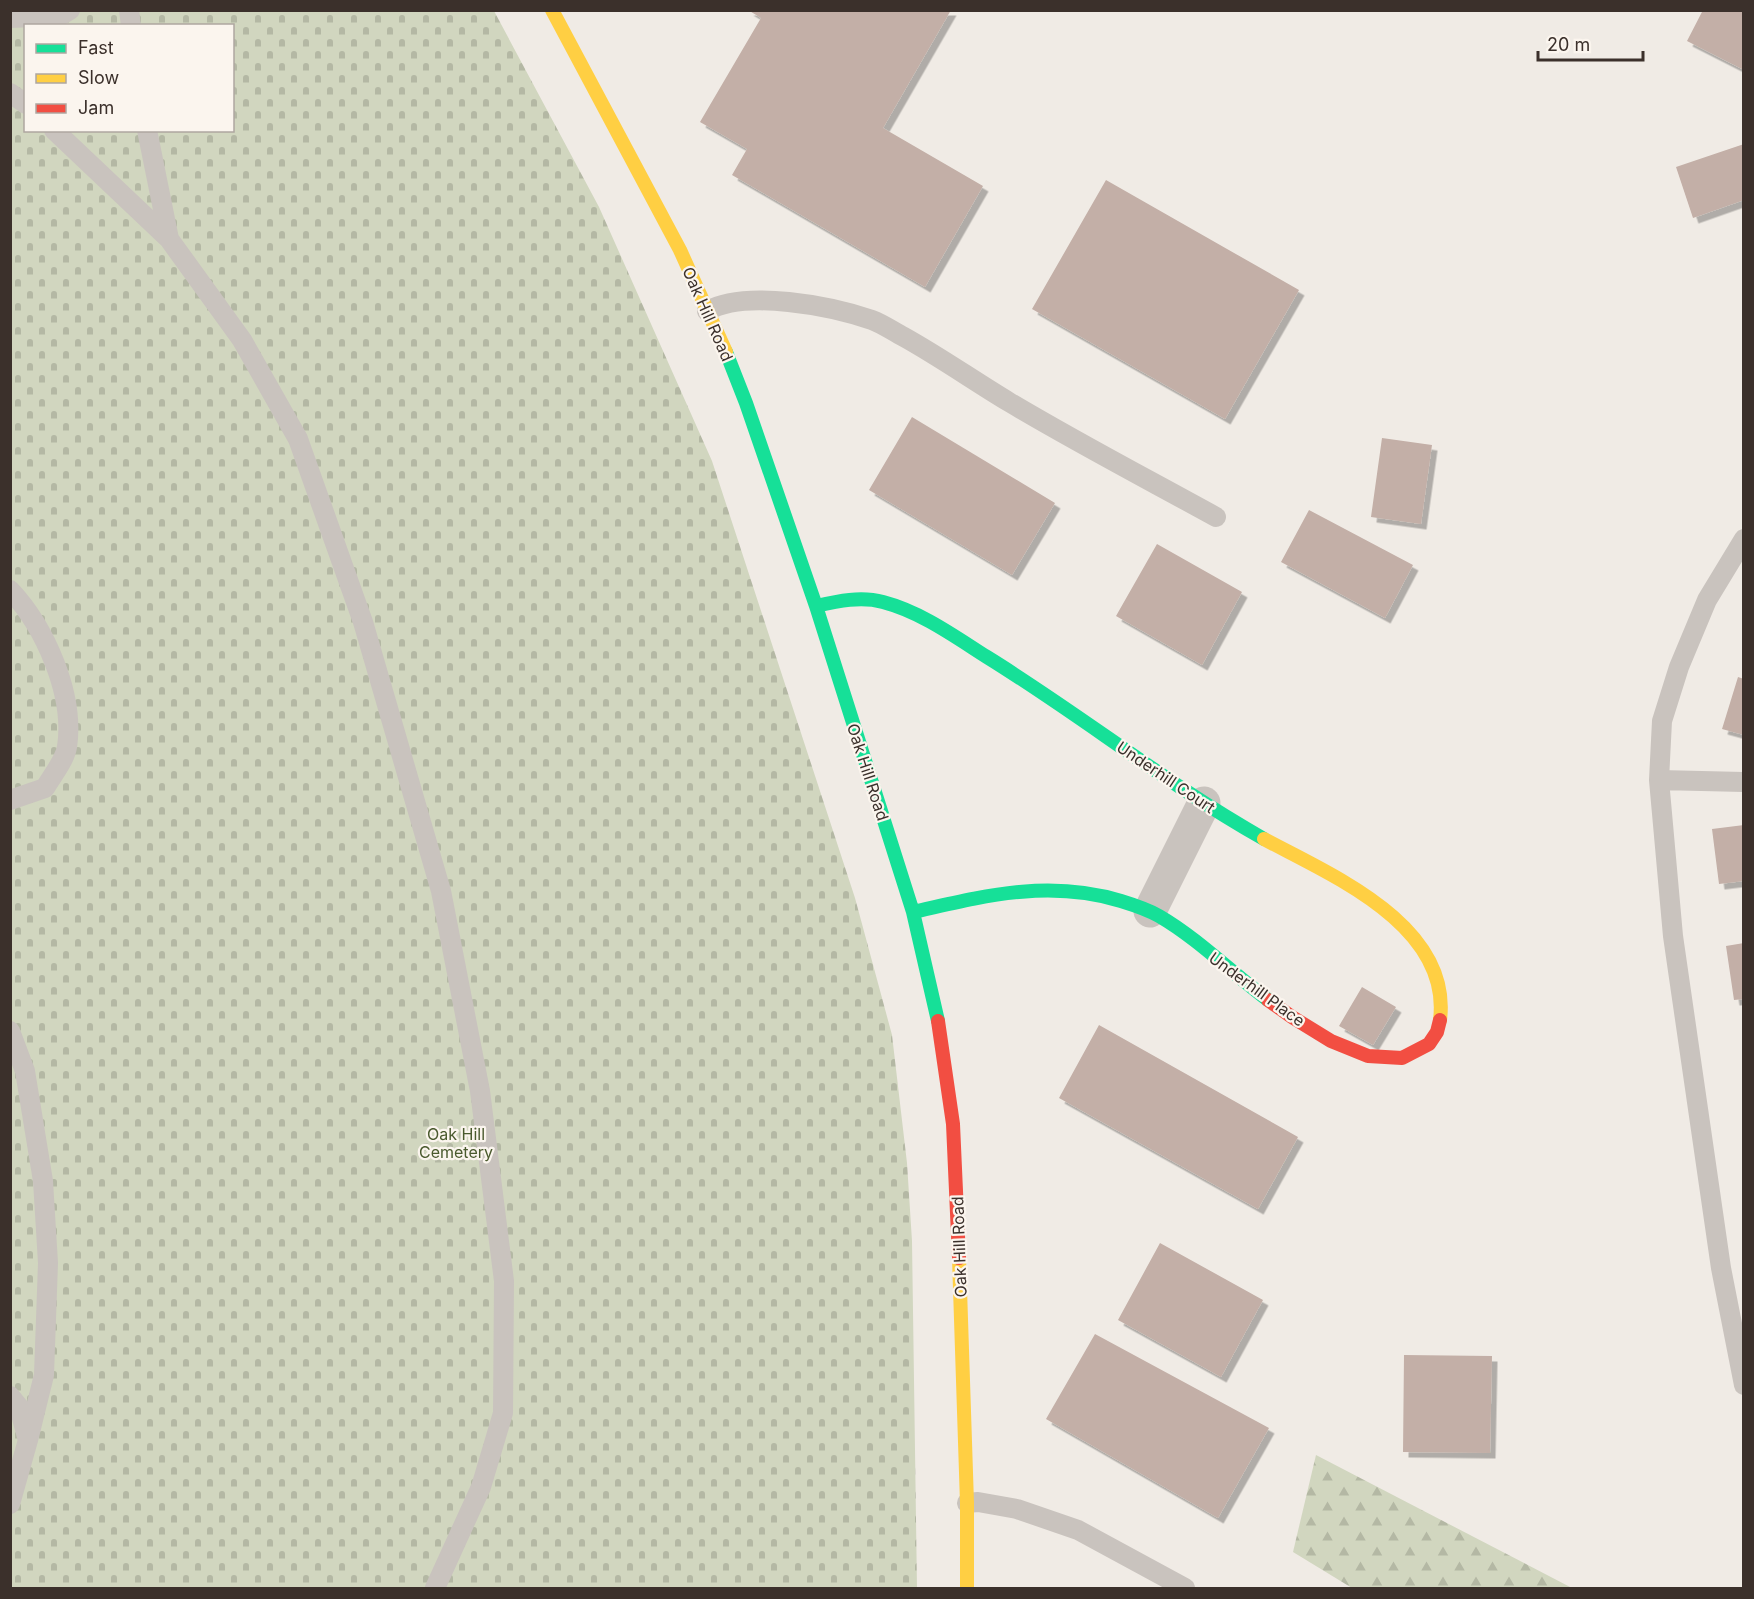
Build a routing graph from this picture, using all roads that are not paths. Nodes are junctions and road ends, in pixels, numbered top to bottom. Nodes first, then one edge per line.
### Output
1 (70, 10) edge
2 (552, 10) edge
3 (10, 18) edge
4 (10, 93) edge
5 (24, 103) edge
6 (56, 132) edge
7 (147, 132) edge
8 (169, 239) junction
9 (707, 311) junction
10 (1216, 517) dead end
11 (1743, 540) edge
12 (10, 590) edge
13 (816, 606) junction
14 (1659, 780) junction
15 (1743, 783) edge
16 (10, 800) edge
17 (1204, 803) junction
18 (1150, 911) junction
19 (913, 912) junction
20 (10, 1031) edge
21 (1435, 1036) joint
22 (1743, 1385) edge
23 (10, 1396) edge
24 (28, 1440) junction
25 (968, 1503) junction
26 (10, 1504) edge
27 (435, 1588) edge
28 (967, 1588) edge
29 (1185, 1588) edge

1 - 3 lane
2 - 9 main road, Oak Hill Road
4 - 5 lane
6 - 8 lane
7 - 8 lane
8 - 27 lane
9 - 10 lane
9 - 13 main road, Oak Hill Road
11 - 14 lane
12 - 16 lane
13 - 17 main road, Underhill Court
13 - 19 main road, Oak Hill Road
14 - 15 lane
14 - 22 lane
17 - 18 street
17 - 21 main road, Underhill Court
18 - 19 main road, Underhill Place
18 - 21 main road, Underhill Place
19 - 25 main road, Oak Hill Road
20 - 24 lane
23 - 24 lane
24 - 26 lane
25 - 28 main road, Oak Hill Road
25 - 29 lane

